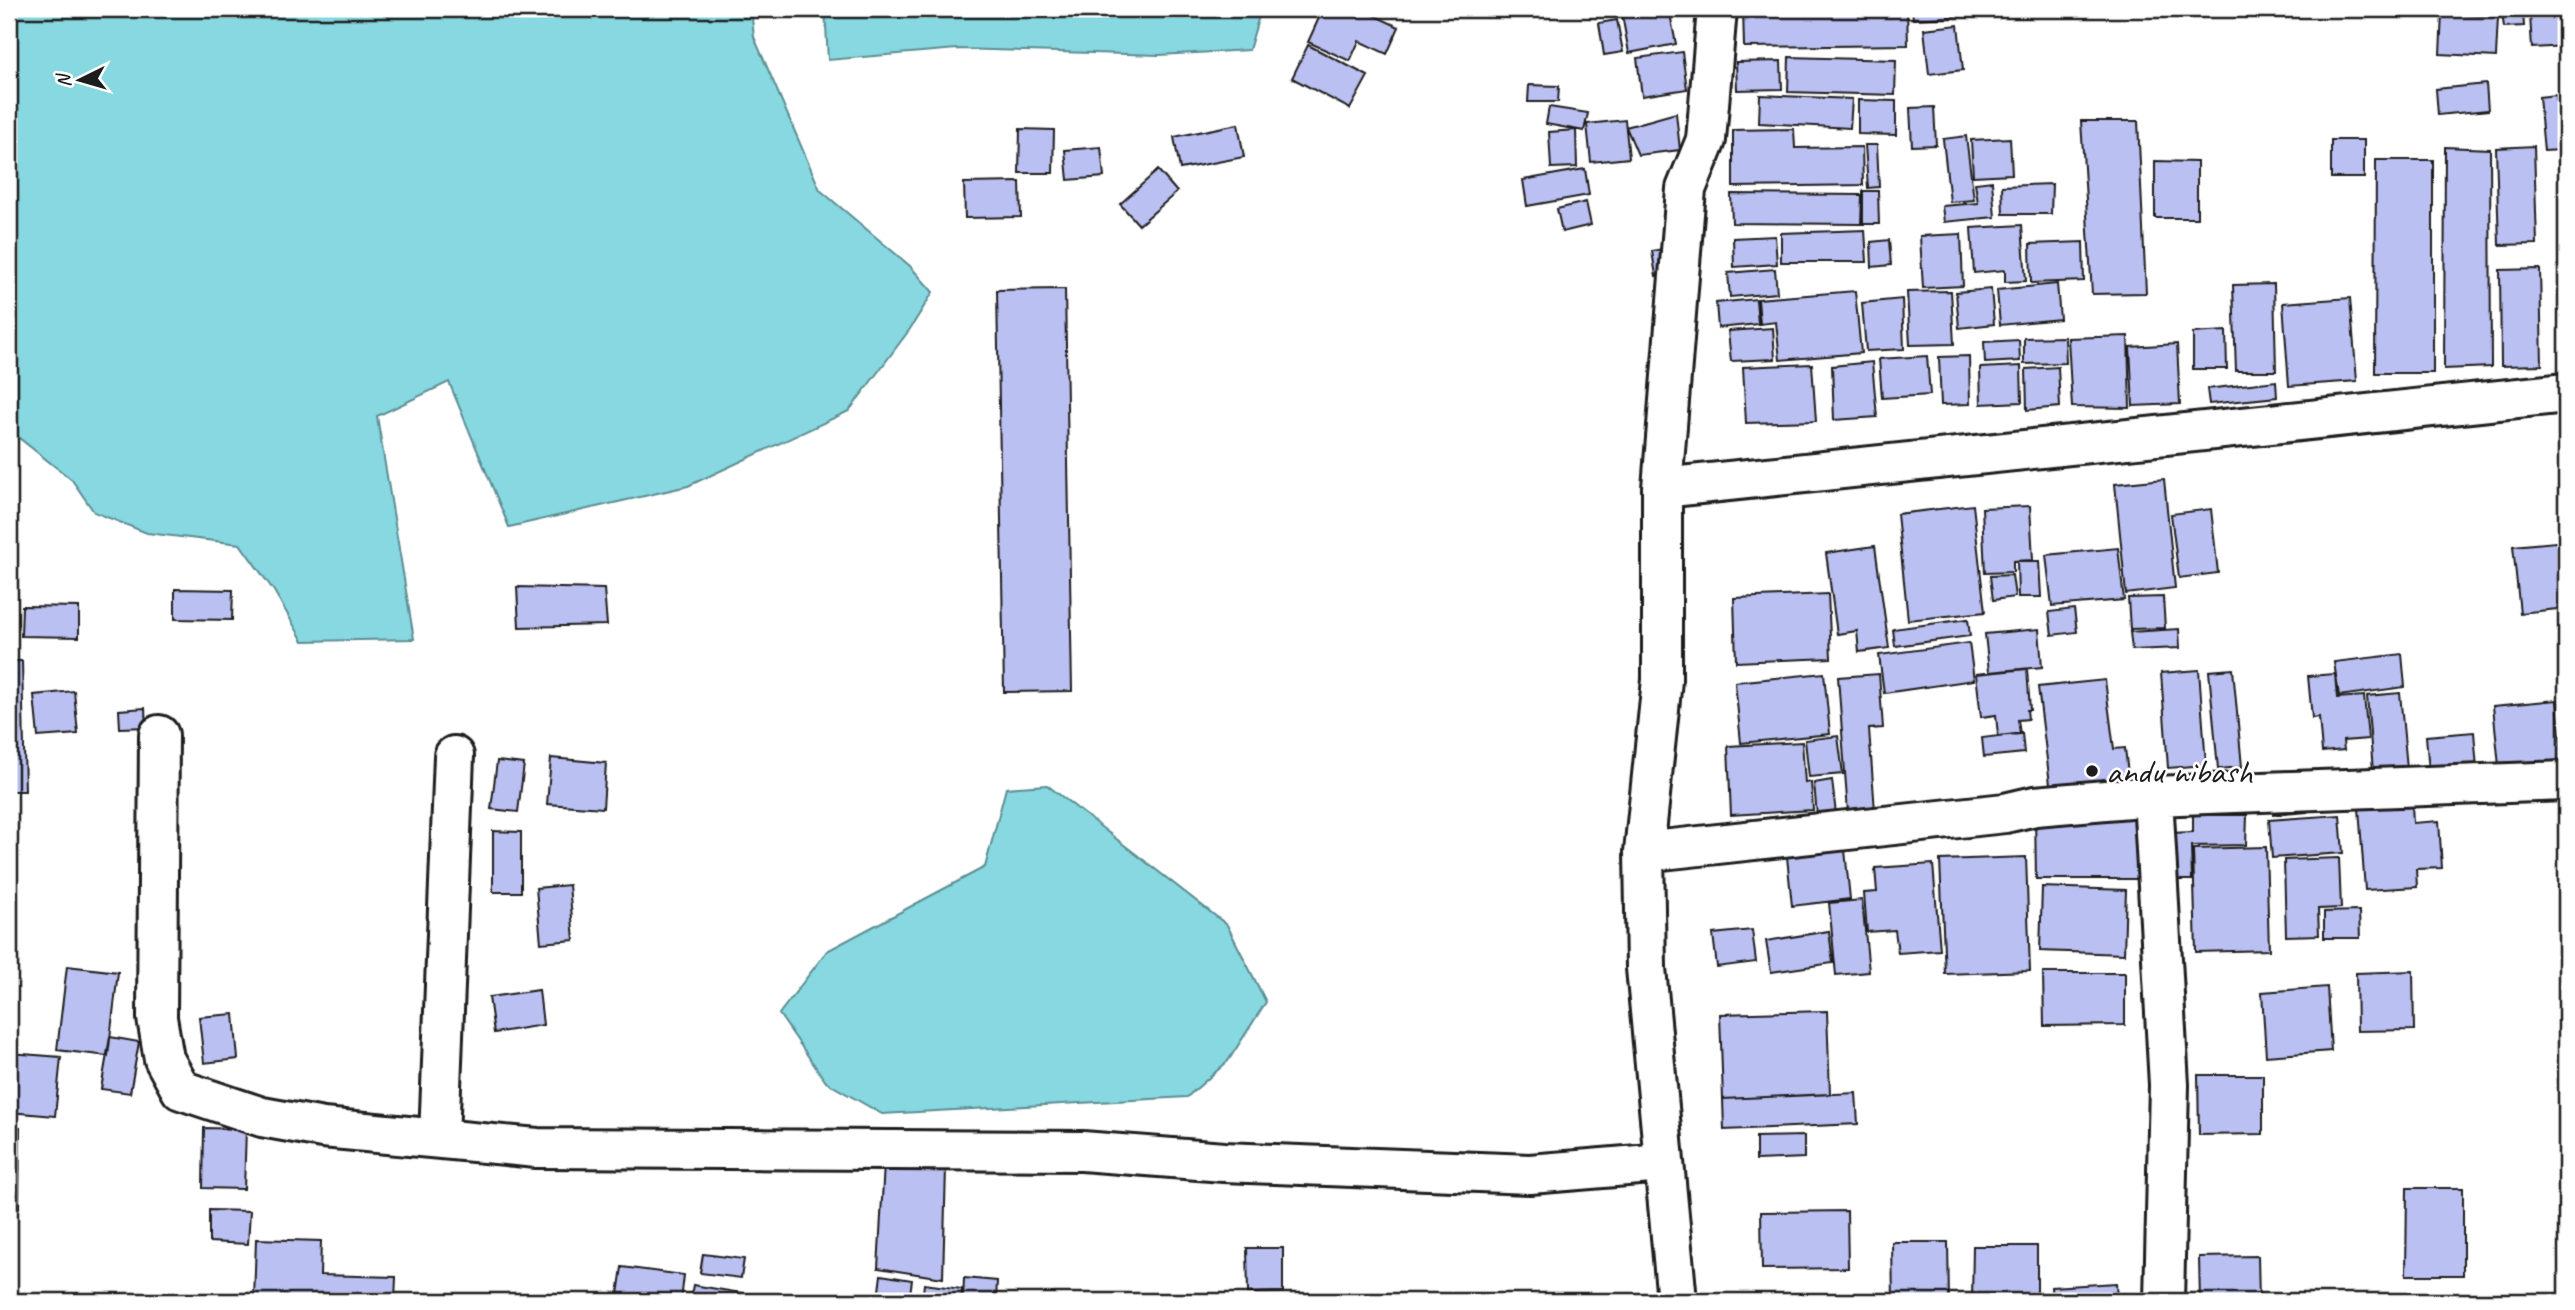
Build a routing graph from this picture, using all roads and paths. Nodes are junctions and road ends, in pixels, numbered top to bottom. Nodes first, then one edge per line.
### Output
1 (1717, 9) edge
2 (2566, 393) edge
3 (1662, 488) junction
4 (159, 735) dead end
5 (454, 756) dead end
6 (2566, 780) edge
7 (2153, 796) junction
8 (1644, 852) junction
9 (439, 1139) junction
10 (1663, 1163) junction
11 (1677, 1301) edge
12 (2164, 1301) edge

1 - 3 street
2 - 3 street
3 - 8 street
4 - 9 street
5 - 9 street
6 - 7 street
7 - 8 street
7 - 12 street
8 - 10 street
9 - 10 street
10 - 11 street

